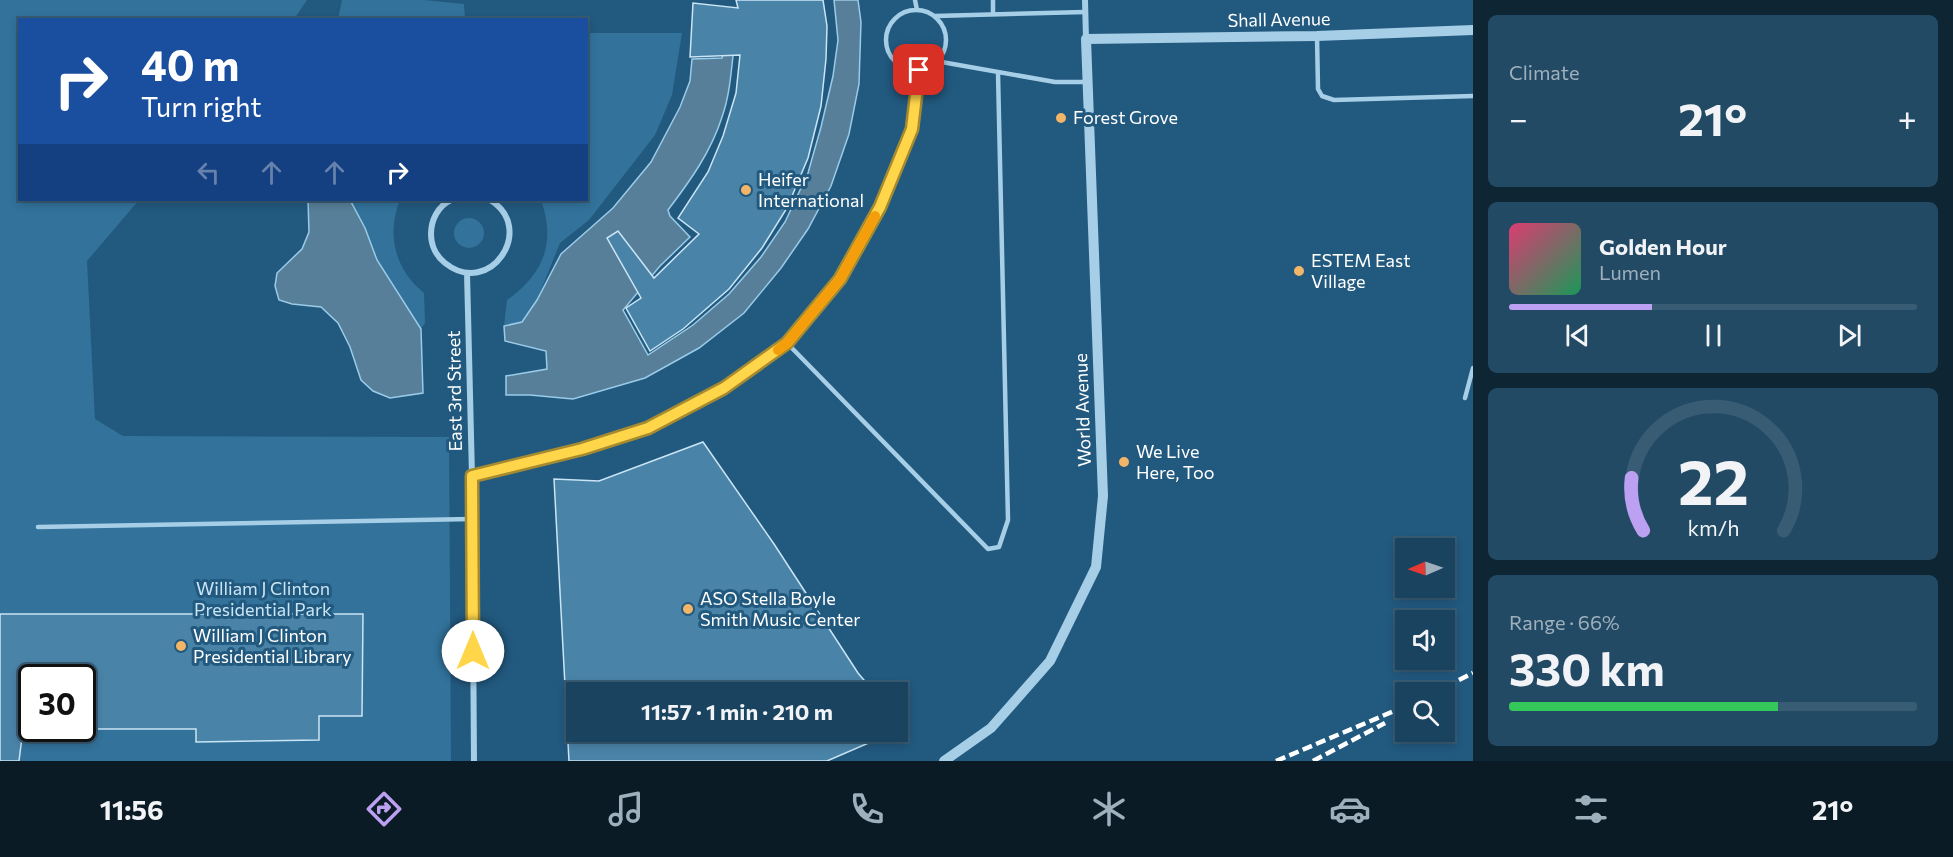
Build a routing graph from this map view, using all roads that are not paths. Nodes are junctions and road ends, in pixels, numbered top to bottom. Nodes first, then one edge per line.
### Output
1 (915, 0) edge
2 (993, 0) edge
3 (1085, 0) edge
4 (917, 10) junction
5 (1085, 12) junction
6 (993, 14) junction
7 (935, 16) junction
8 (1473, 30) edge
9 (1317, 36) junction
10 (1086, 39) junction
11 (936, 62) junction
12 (919, 70) junction
13 (999, 73) junction
14 (1088, 82) junction
15 (1473, 96) edge
16 (450, 201) edge
17 (492, 201) edge
18 (467, 273) junction
19 (787, 343) junction
20 (1473, 368) edge
21 (1465, 398) dead end
22 (472, 476) junction
23 (472, 519) junction
24 (38, 527) dead end
25 (474, 761) edge
26 (944, 761) edge

1 - 4 lane
2 - 6 lane
3 - 5 street, World Avenue
4 - 7 lane
4 - 12 lane
5 - 6 lane
5 - 10 street, World Avenue
6 - 7 lane
7 - 11 lane
8 - 9 street, Shall Avenue
9 - 10 street, Shall Avenue
9 - 15 lane
10 - 14 street, World Avenue
11 - 12 lane
11 - 13 lane
12 - 19 lane
13 - 14 lane
13 - 19 lane
14 - 26 street, World Avenue
16 - 18 street
17 - 18 street
18 - 22 street, East 3rd Street
19 - 22 lane
20 - 21 lane
22 - 23 street, East 3rd Street
23 - 24 lane
23 - 25 street, East 3rd Street

